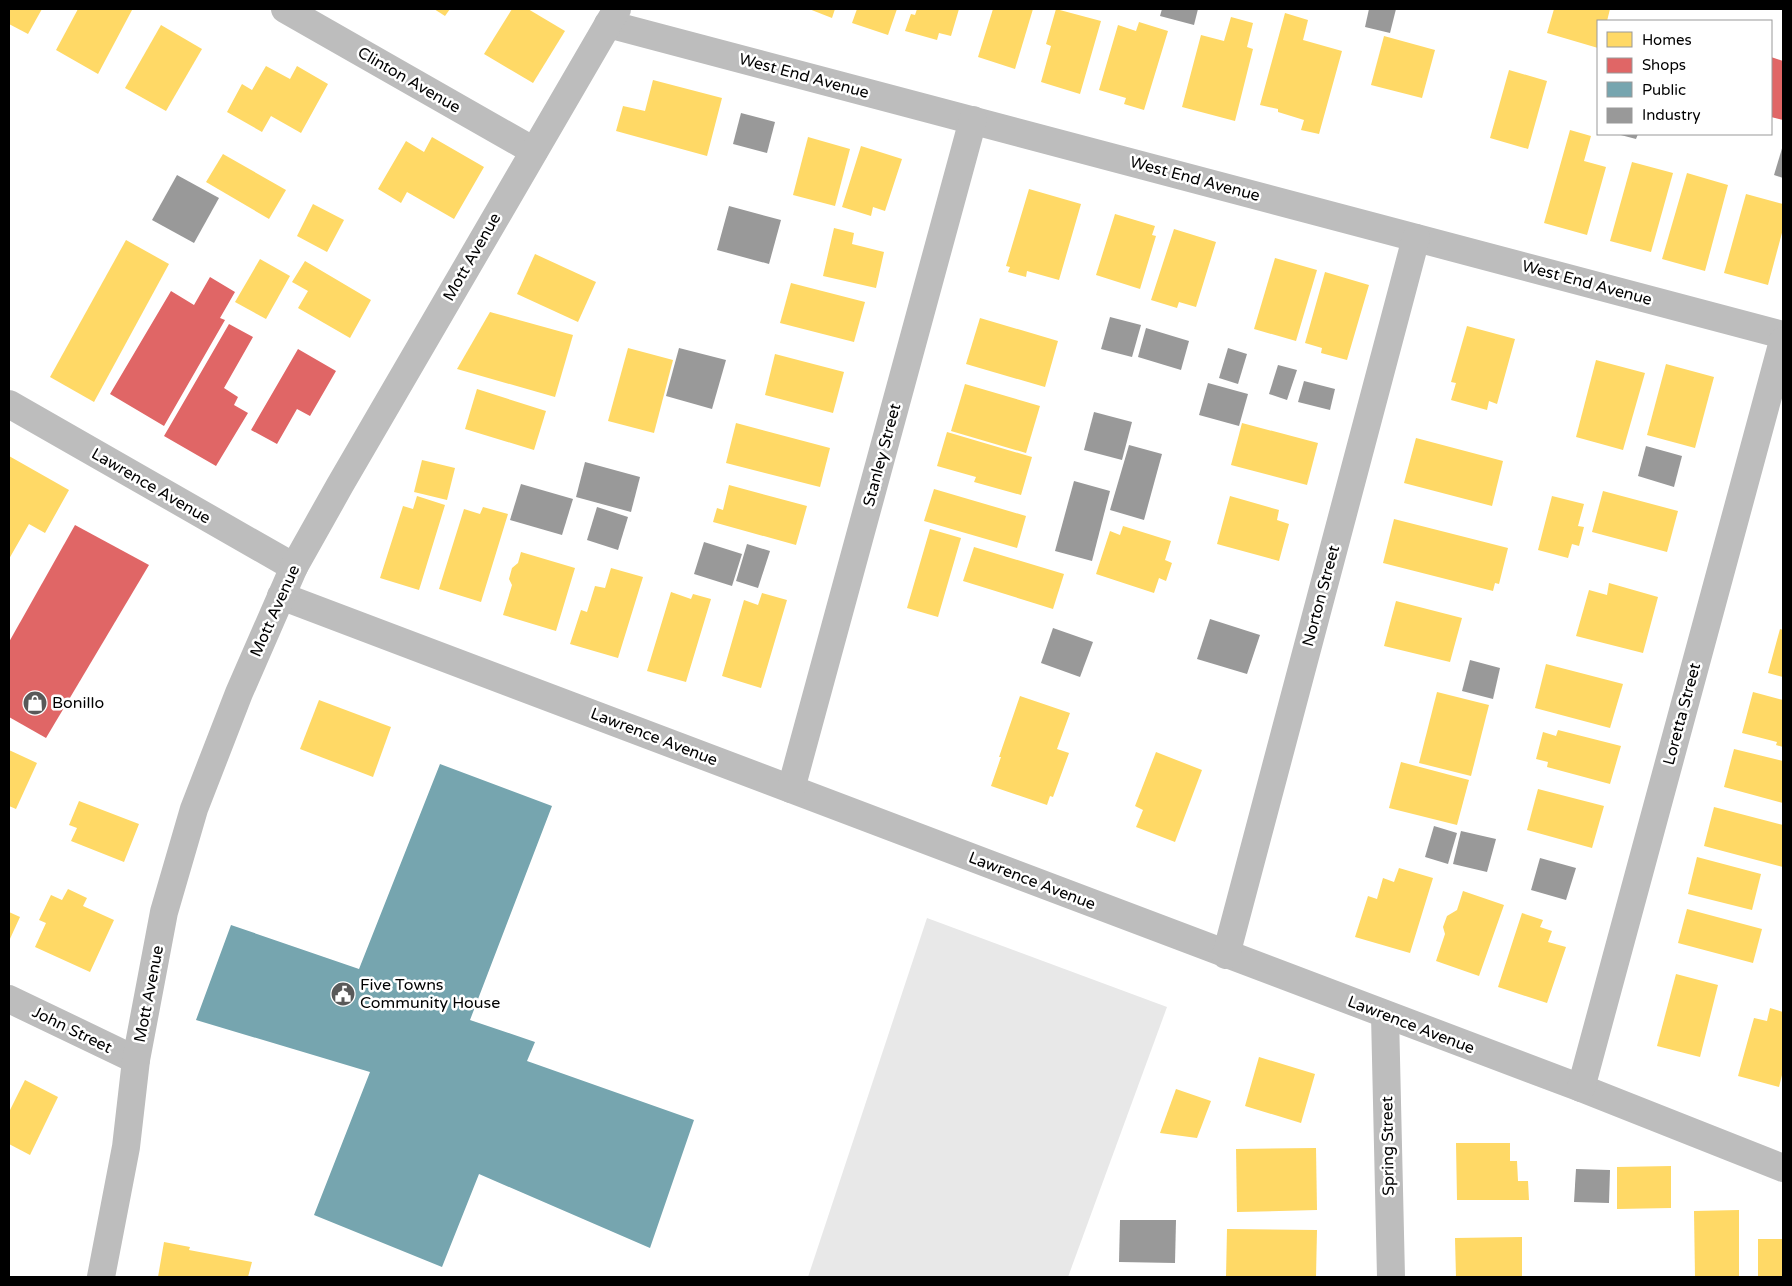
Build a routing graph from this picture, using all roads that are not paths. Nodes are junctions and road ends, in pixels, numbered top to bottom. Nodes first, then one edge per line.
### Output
1 (285, 9) edge
2 (612, 16) edge
3 (973, 120) junction
4 (534, 151) junction
5 (1416, 238) junction
6 (1783, 335) edge
7 (1783, 341) edge
8 (9, 404) edge
9 (294, 568) junction
10 (280, 596) junction
11 (791, 789) junction
12 (1226, 955) junction
13 (9, 999) edge
14 (1385, 1015) junction
15 (136, 1060) junction
16 (1581, 1088) junction
17 (1783, 1168) edge
18 (101, 1277) edge
19 (1391, 1277) edge

1 - 4 street, Clinton Avenue
2 - 3 street, West End Avenue
2 - 4 street, Mott Avenue
3 - 5 street, West End Avenue
3 - 11 street, Stanley Street
4 - 9 street, Mott Avenue
5 - 6 street, West End Avenue
5 - 12 street, Norton Street
7 - 16 street, Loretta Street
8 - 9 street, Lawrence Avenue
9 - 10 street, Mott Avenue
10 - 11 street, Lawrence Avenue
10 - 15 street, Mott Avenue
11 - 12 street, Lawrence Avenue
12 - 14 street, Lawrence Avenue
13 - 15 street, John Street
14 - 16 street, Lawrence Avenue
14 - 19 street, Spring Street
15 - 18 street, Mott Avenue
16 - 17 street, Lawrence Avenue

